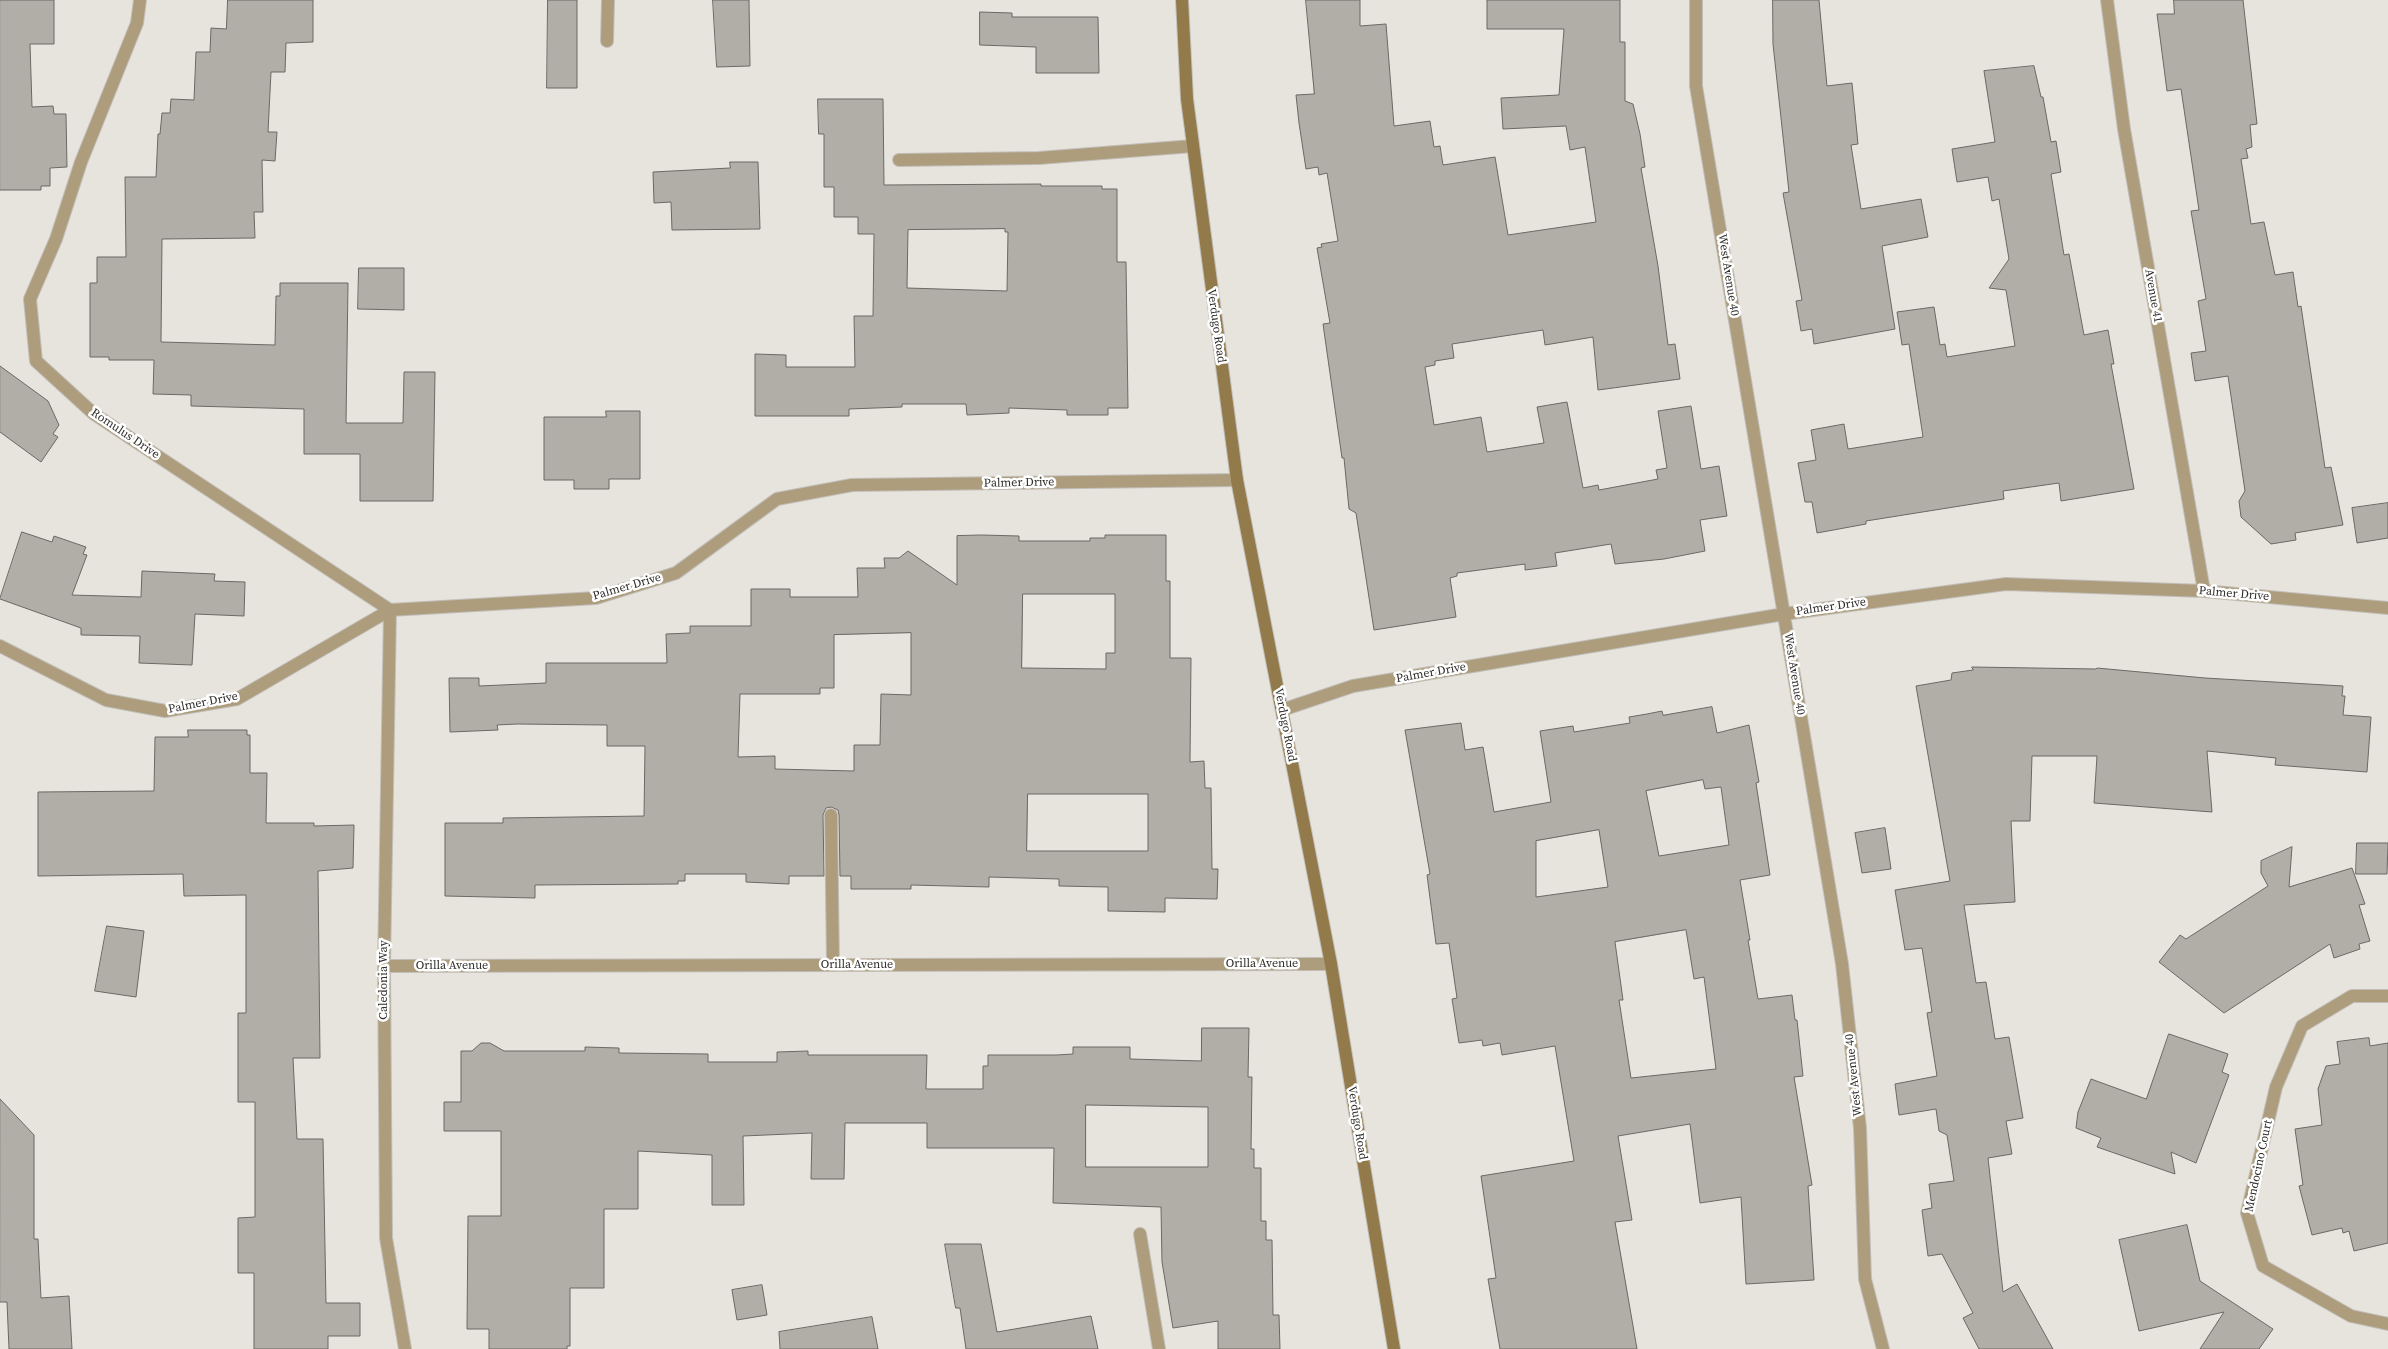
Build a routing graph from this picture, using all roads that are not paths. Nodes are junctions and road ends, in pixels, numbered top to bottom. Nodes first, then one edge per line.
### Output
1 (140, 0) edge
2 (608, 0) edge
3 (1182, 0) edge
4 (1696, 0) edge
5 (2107, 0) edge
6 (607, 41) dead end
7 (1192, 146) junction
8 (899, 160) dead end
9 (1238, 480) junction
10 (2204, 591) junction
11 (2388, 608) edge
12 (390, 610) junction
13 (1784, 614) junction
14 (0, 646) edge
15 (1282, 710) junction
16 (831, 815) dead end
17 (1331, 964) junction
18 (833, 965) junction
19 (384, 966) junction
20 (2388, 996) edge
21 (1140, 1234) dead end
22 (2388, 1324) edge
23 (405, 1349) edge
24 (1160, 1349) edge
25 (1394, 1349) edge
26 (1883, 1349) edge

1 - 12 street, Romulus Drive
2 - 6 street
3 - 7 main road, Verdugo Road
4 - 13 street, West Avenue 40
5 - 10 street, Avenue 41
7 - 8 street
7 - 9 main road, Verdugo Road
9 - 12 street, Palmer Drive
9 - 15 main road, Verdugo Road
10 - 11 street, Palmer Drive
10 - 13 street, Palmer Drive
12 - 14 street, Palmer Drive
12 - 19 street, Caledonia Way
13 - 15 street, Palmer Drive
13 - 26 street, West Avenue 40
15 - 17 main road, Verdugo Road
16 - 18 street
17 - 18 street, Orilla Avenue
17 - 25 main road, Verdugo Road
18 - 19 street, Orilla Avenue
19 - 23 street, Caledonia Way
20 - 22 street, Mendocino Court
21 - 24 street

